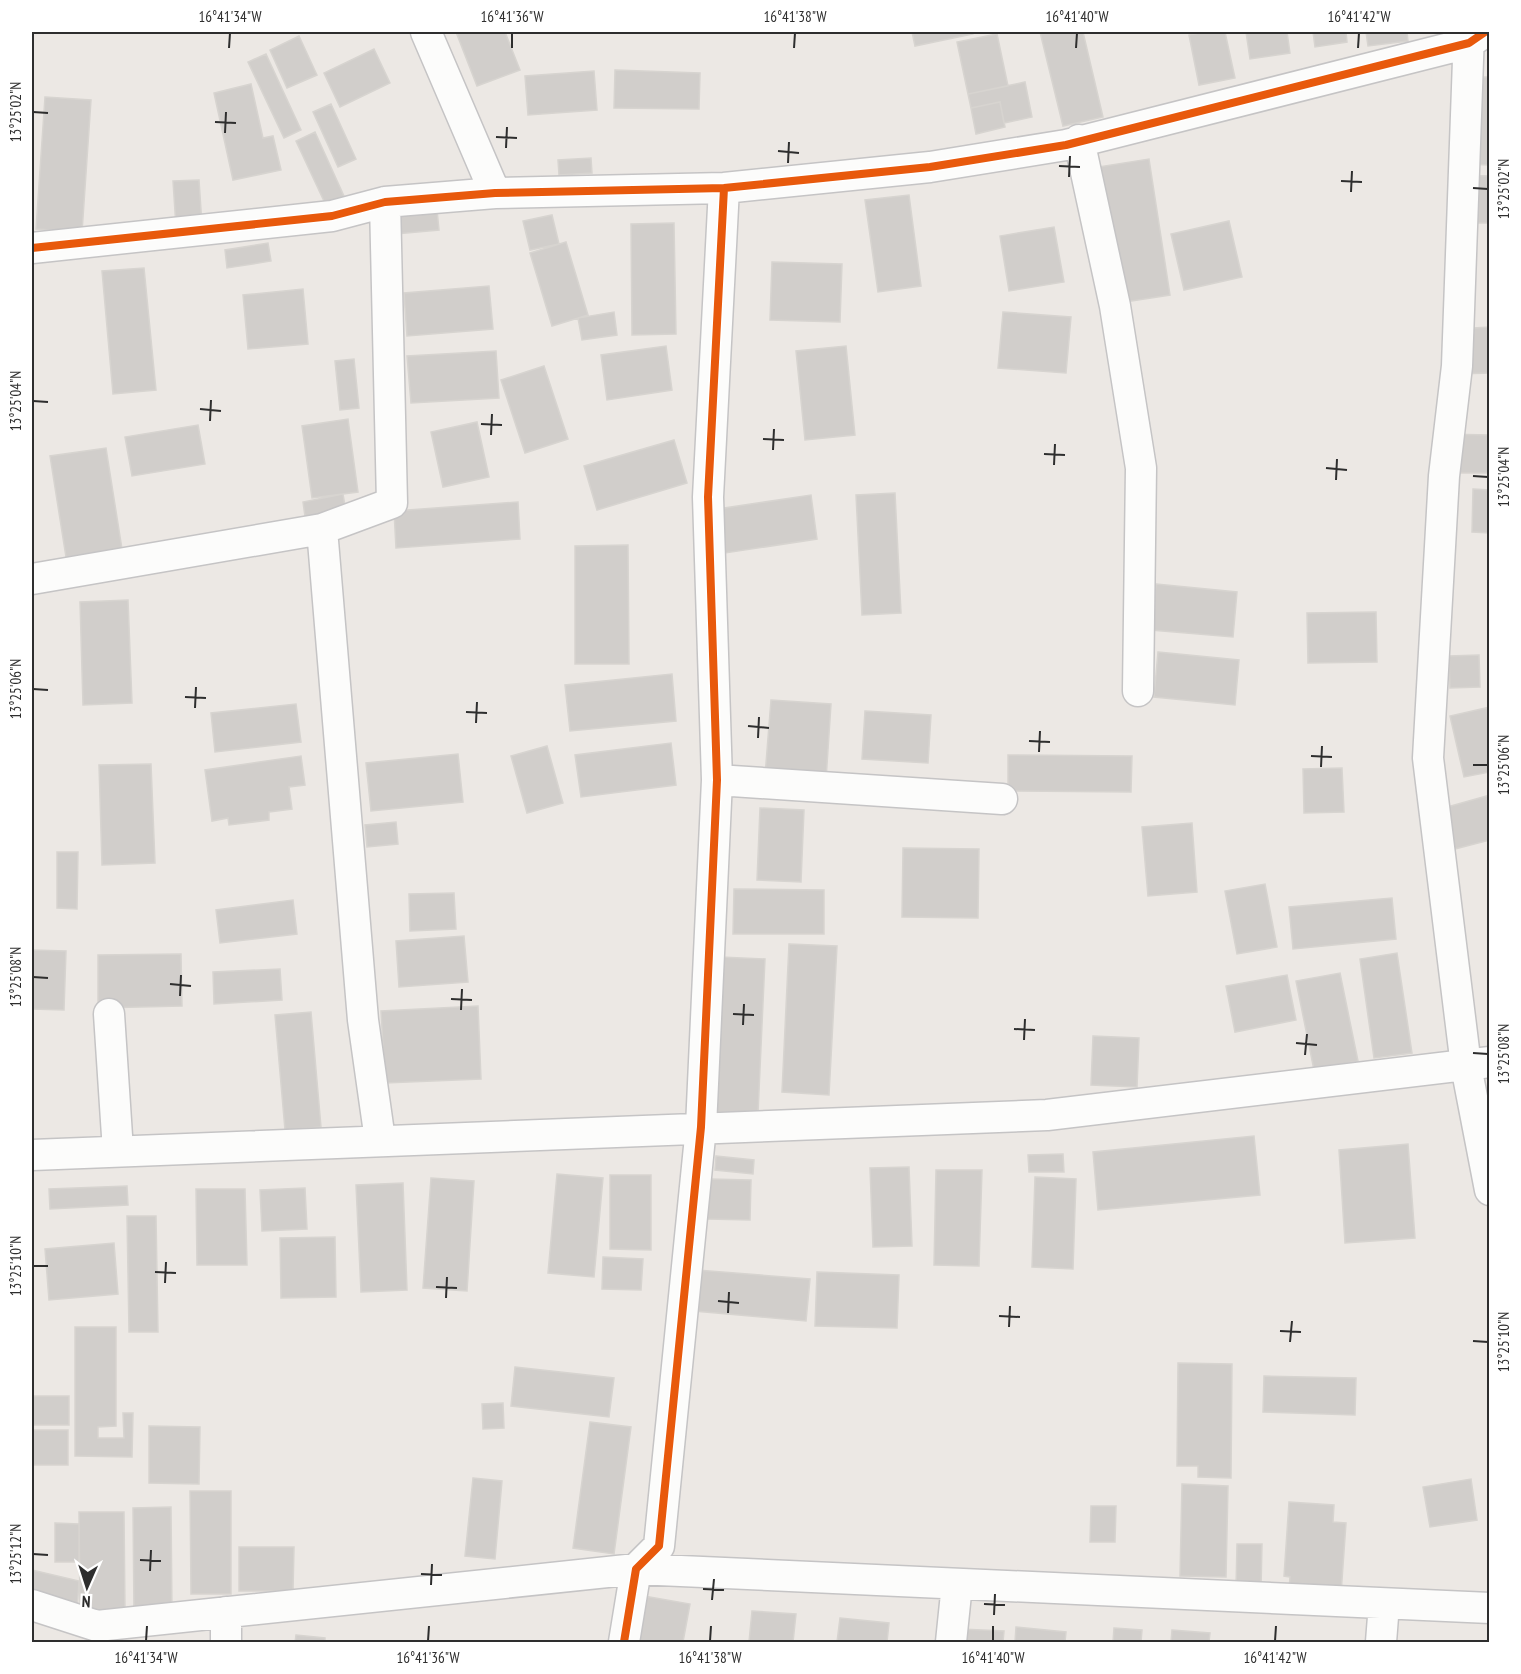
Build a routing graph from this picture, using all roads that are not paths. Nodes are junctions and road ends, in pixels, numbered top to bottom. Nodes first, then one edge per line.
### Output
1 (426, 32) edge
2 (1478, 38) edge
3 (1079, 140) junction
4 (724, 189) junction
5 (495, 193) junction
6 (385, 202) junction
7 (32, 248) edge
8 (322, 529) junction
9 (32, 579) edge
10 (1138, 691) dead end
11 (717, 780) junction
12 (1002, 799) dead end
13 (109, 1014) dead end
14 (1478, 1064) edge
15 (701, 1127) junction
16 (380, 1140) junction
17 (118, 1151) junction
18 (32, 1155) edge
19 (1490, 1191) edge
20 (636, 1569) junction
21 (957, 1584) junction
22 (1384, 1604) junction
23 (32, 1605) edge
24 (1490, 1608) edge
25 (226, 1612) junction
26 (226, 1642) edge
27 (624, 1642) edge
28 (951, 1642) edge
29 (1381, 1642) edge

1 - 5 street
2 - 3 street
2 - 14 street
3 - 4 street
3 - 10 street
4 - 5 street
4 - 11 street
5 - 6 street
6 - 7 street
6 - 8 street
8 - 9 street
8 - 16 street
11 - 12 street
11 - 15 street
13 - 17 street
14 - 15 street
14 - 19 street
15 - 16 street
15 - 20 street
16 - 17 street
17 - 18 street
20 - 21 street
20 - 25 street
20 - 27 street
21 - 22 street
21 - 28 street
22 - 24 street
22 - 29 street
23 - 25 street
25 - 26 street

